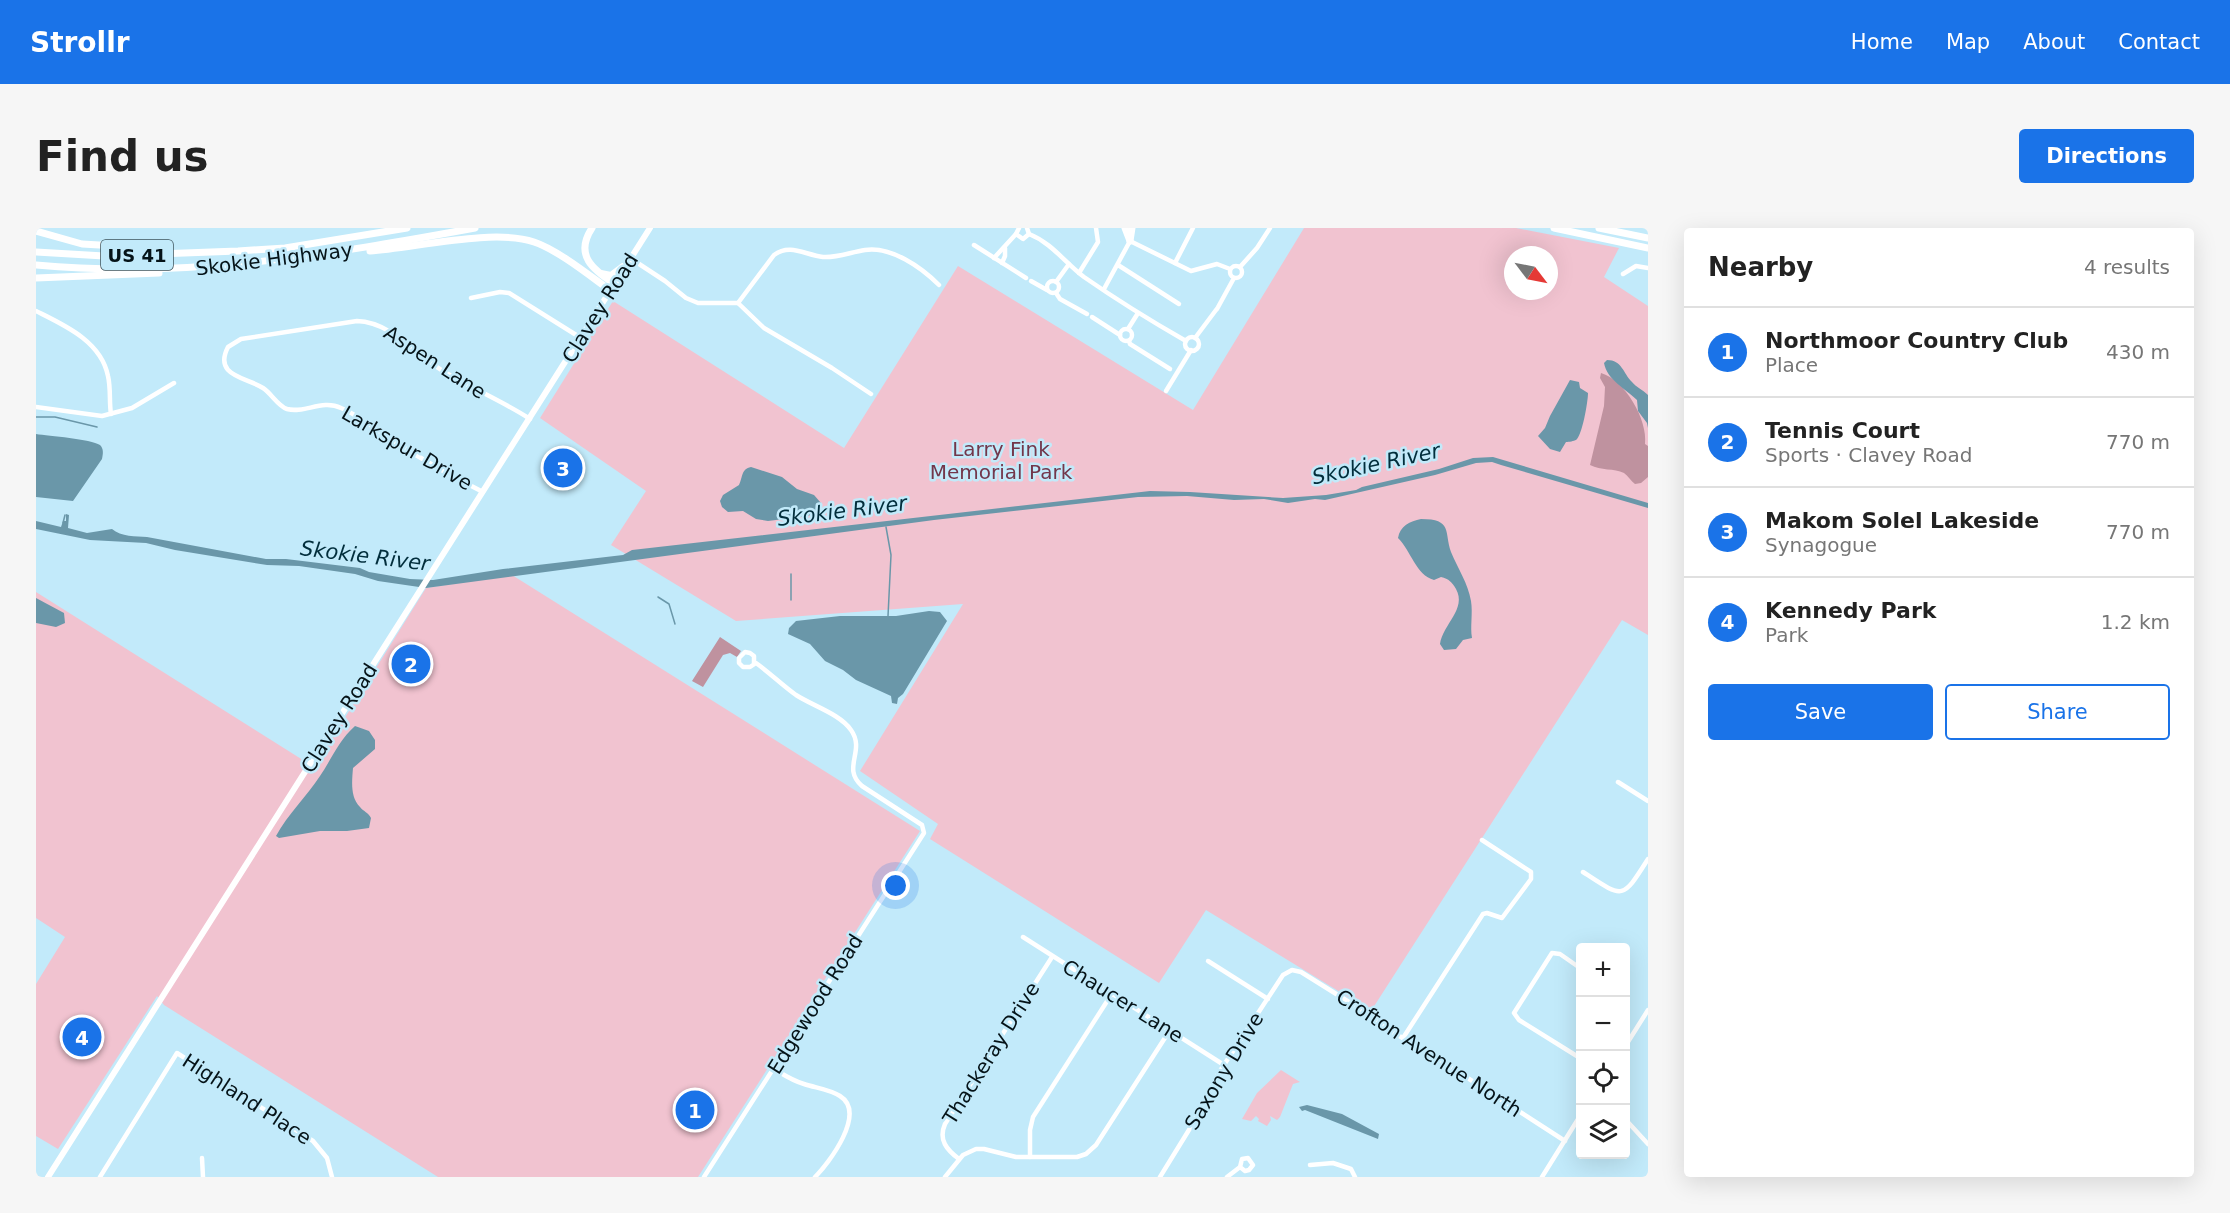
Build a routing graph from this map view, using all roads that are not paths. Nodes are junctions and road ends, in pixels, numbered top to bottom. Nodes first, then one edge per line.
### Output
1 (407, 228) edge
2 (475, 228) edge
3 (592, 228) edge
4 (650, 228) edge
5 (1018, 228) edge
6 (1027, 228) edge
7 (1096, 228) edge
8 (1125, 228) edge
9 (1132, 228) edge
10 (1193, 228) edge
11 (1270, 228) edge
12 (1554, 228) edge
13 (1599, 228) edge
14 (36, 231) edge
15 (1016, 234) junction
16 (1029, 234) junction
17 (1648, 238) edge
18 (1130, 241) junction
19 (974, 245) dead end
20 (1005, 248) junction
21 (1648, 248) edge
22 (238, 251) junction
23 (36, 252) edge
24 (338, 253) junction
25 (994, 258) junction
26 (630, 259) junction
27 (1002, 262) junction
28 (1069, 264) junction
29 (1175, 264) junction
30 (36, 265) edge
31 (1118, 265) junction
32 (1240, 267) junction
33 (1230, 268) junction
34 (1648, 268) edge
35 (185, 269) junction
36 (596, 272) junction
37 (1080, 273) junction
38 (1623, 274) dead end
39 (36, 278) edge
40 (1234, 278) junction
41 (1056, 282) junction
42 (615, 284) junction
43 (939, 285) dead end
44 (1104, 289) junction
45 (1047, 290) junction
46 (611, 291) junction
47 (1056, 293) junction
48 (471, 298) dead end
49 (738, 303) junction
50 (1179, 304) dead end
51 (38, 312) edge
52 (1138, 313) junction
53 (1128, 329) junction
54 (1120, 335) junction
55 (581, 338) junction
56 (1195, 338) junction
57 (1129, 341) junction
58 (1186, 341) junction
59 (1191, 351) junction
60 (1170, 369) dead end
61 (234, 375) joint
62 (174, 383) dead end
63 (1166, 391) dead end
64 (871, 394) dead end
65 (36, 407) edge
66 (111, 414) junction
67 (530, 419) junction
68 (483, 492) junction
69 (754, 663) dead end
70 (1618, 782) dead end
71 (1648, 801) edge
72 (1482, 840) dead end
73 (1648, 859) edge
74 (1583, 872) dead end
75 (1023, 937) dead end
76 (1052, 957) junction
77 (1208, 961) dead end
78 (1576, 965) edge
79 (1292, 970) joint
80 (1111, 994) junction
81 (1268, 999) junction
82 (1648, 1010) edge
83 (1170, 1030) junction
84 (1403, 1038) junction
85 (1630, 1039) edge
86 (1576, 1055) edge
87 (1224, 1065) junction
88 (774, 1069) junction
89 (1576, 1124) edge
90 (1630, 1124) edge
91 (1565, 1141) junction
92 (1648, 1144) edge
93 (1030, 1157) junction
94 (202, 1158) dead end
95 (959, 1159) junction
96 (1310, 1165) dead end
97 (1240, 1167) dead end
98 (50, 1176) edge
99 (100, 1177) edge
100 (203, 1177) edge
101 (332, 1177) edge
102 (704, 1177) edge
103 (814, 1177) edge
104 (945, 1177) edge
105 (1160, 1177) edge
106 (1227, 1177) edge
107 (1355, 1177) edge
108 (1542, 1177) edge

1 - 22 highway, Skokie Highway / US 41
2 - 24 highway, Skokie Highway / US 41
3 - 36 highway
4 - 26 main road, Clavey Road
5 - 15 street
6 - 16 street
7 - 37 street
8 - 18 highway
9 - 18 highway
10 - 29 street
11 - 32 street
12 - 21 highway
13 - 17 highway
14 - 22 highway
15 - 16 street
15 - 20 street
16 - 28 street
18 - 29 street
18 - 31 street
19 - 25 street
20 - 25 street
20 - 27 street
22 - 23 highway, Skokie Highway / US 41
24 - 35 highway, Skokie Highway / US 41
24 - 46 highway
25 - 27 street
26 - 36 main road
26 - 42 main road, Clavey Road
26 - 49 street
27 - 45 street
28 - 37 street
28 - 41 street
29 - 33 street
30 - 35 highway, Skokie Highway / US 41
31 - 44 street
31 - 50 street
32 - 33 street
32 - 40 street
33 - 40 street
34 - 38 street
35 - 39 highway
36 - 42 highway
37 - 44 street
40 - 56 street
41 - 45 street
41 - 47 street
42 - 46 main road, Clavey Road
43 - 49 street
44 - 52 street
45 - 47 street
46 - 55 main road, Clavey Road
47 - 54 street
48 - 55 street
49 - 64 street
51 - 66 street
52 - 53 street
52 - 58 street
53 - 54 street
53 - 57 street
54 - 57 street
55 - 67 main road, Clavey Road
56 - 58 street
56 - 59 street
57 - 60 street
58 - 59 street
59 - 63 street
61 - 67 street, Aspen Lane
61 - 68 street, Larkspur Drive
62 - 66 street
65 - 66 street
67 - 68 main road, Clavey Road
68 - 98 main road, Clavey Road
69 - 88 street, Edgewood Road
70 - 71 street
72 - 84 street
73 - 74 street
75 - 76 street, Chaucer Lane
76 - 80 street, Chaucer Lane
76 - 95 street, Thackeray Drive
77 - 81 street
78 - 86 street
79 - 81 street, Saxony Drive
79 - 84 street, Crofton Avenue North
80 - 83 street, Chaucer Lane
80 - 93 street
81 - 87 street, Saxony Drive
82 - 85 street
83 - 87 street, Chaucer Lane
83 - 93 street
84 - 91 street, Crofton Avenue North
87 - 105 street, Saxony Drive
88 - 102 street, Edgewood Road
88 - 103 street
89 - 91 street
90 - 92 street
91 - 108 street
93 - 95 street
94 - 100 street
95 - 104 street
96 - 107 street
97 - 106 street
99 - 101 street, Highland Place

